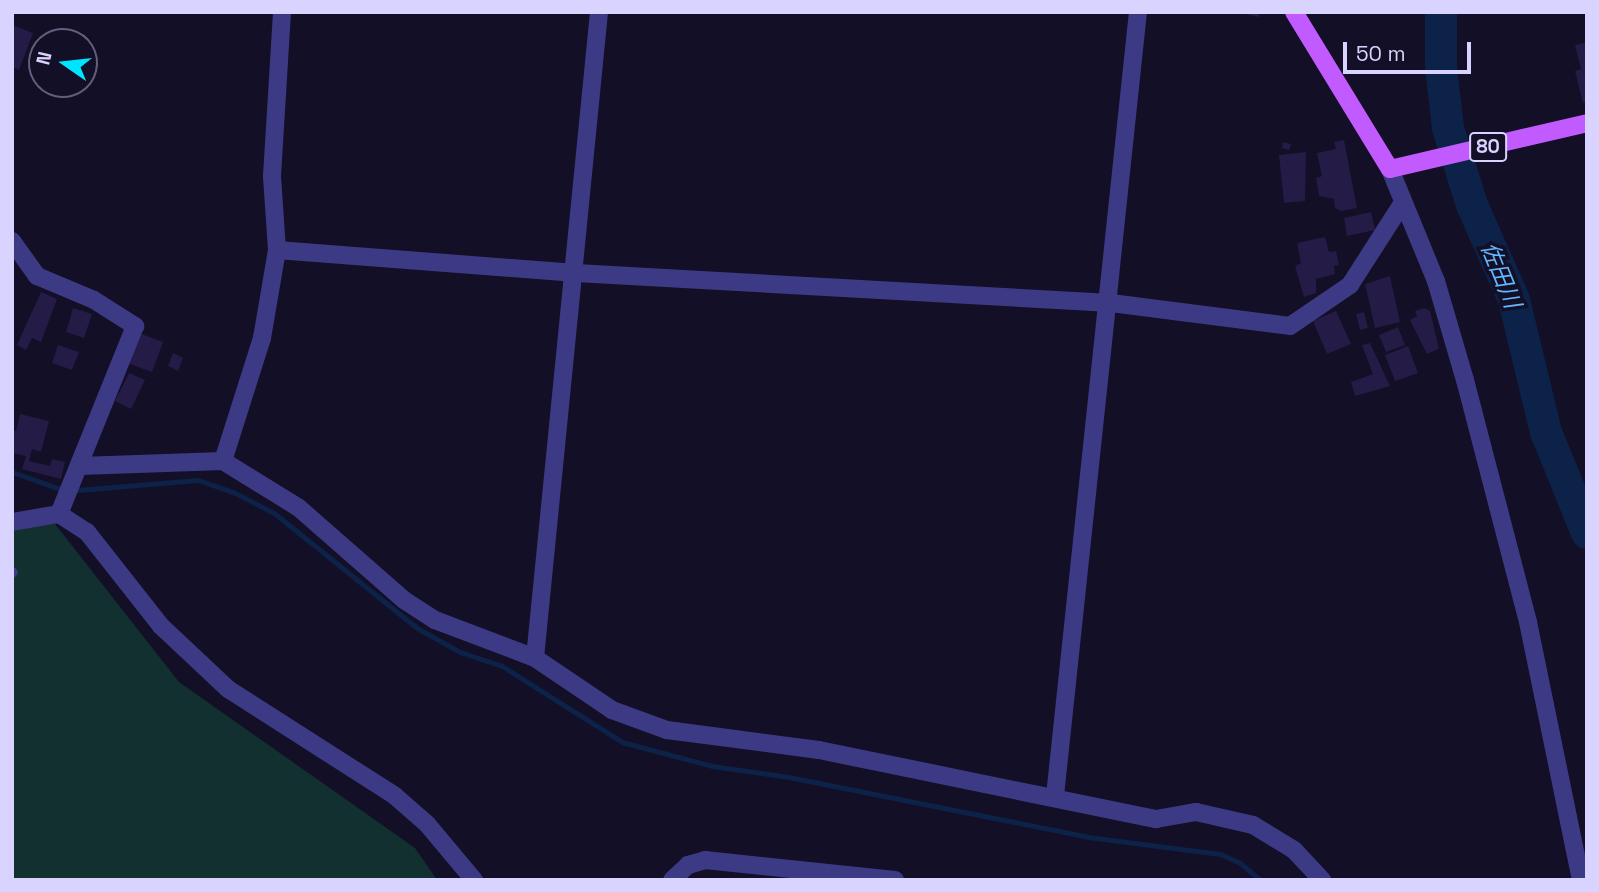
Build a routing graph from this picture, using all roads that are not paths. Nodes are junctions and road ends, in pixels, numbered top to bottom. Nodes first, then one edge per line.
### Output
1 (282, 12) edge
2 (600, 12) edge
3 (1139, 12) edge
4 (1294, 12) edge
5 (1587, 123) edge
6 (1390, 169) junction
7 (1402, 204) junction
8 (12, 241) edge
9 (277, 250) junction
10 (576, 273) junction
11 (1111, 303) junction
12 (223, 461) junction
13 (80, 466) junction
14 (59, 514) junction
15 (12, 522) edge
16 (535, 658) junction
17 (1055, 796) junction
18 (474, 880) edge
19 (672, 880) edge
20 (895, 880) edge
21 (1322, 880) edge
22 (1581, 880) edge

1 - 9 street
2 - 10 street
3 - 11 street
4 - 6 main road
5 - 6 main road, 80
6 - 7 street
7 - 11 street
7 - 22 street
8 - 13 street
9 - 10 street
9 - 12 street
10 - 11 street
10 - 16 street
11 - 17 street
12 - 13 street
12 - 16 street
13 - 14 street
14 - 15 street
14 - 18 street
16 - 17 street
17 - 21 street
19 - 20 street

